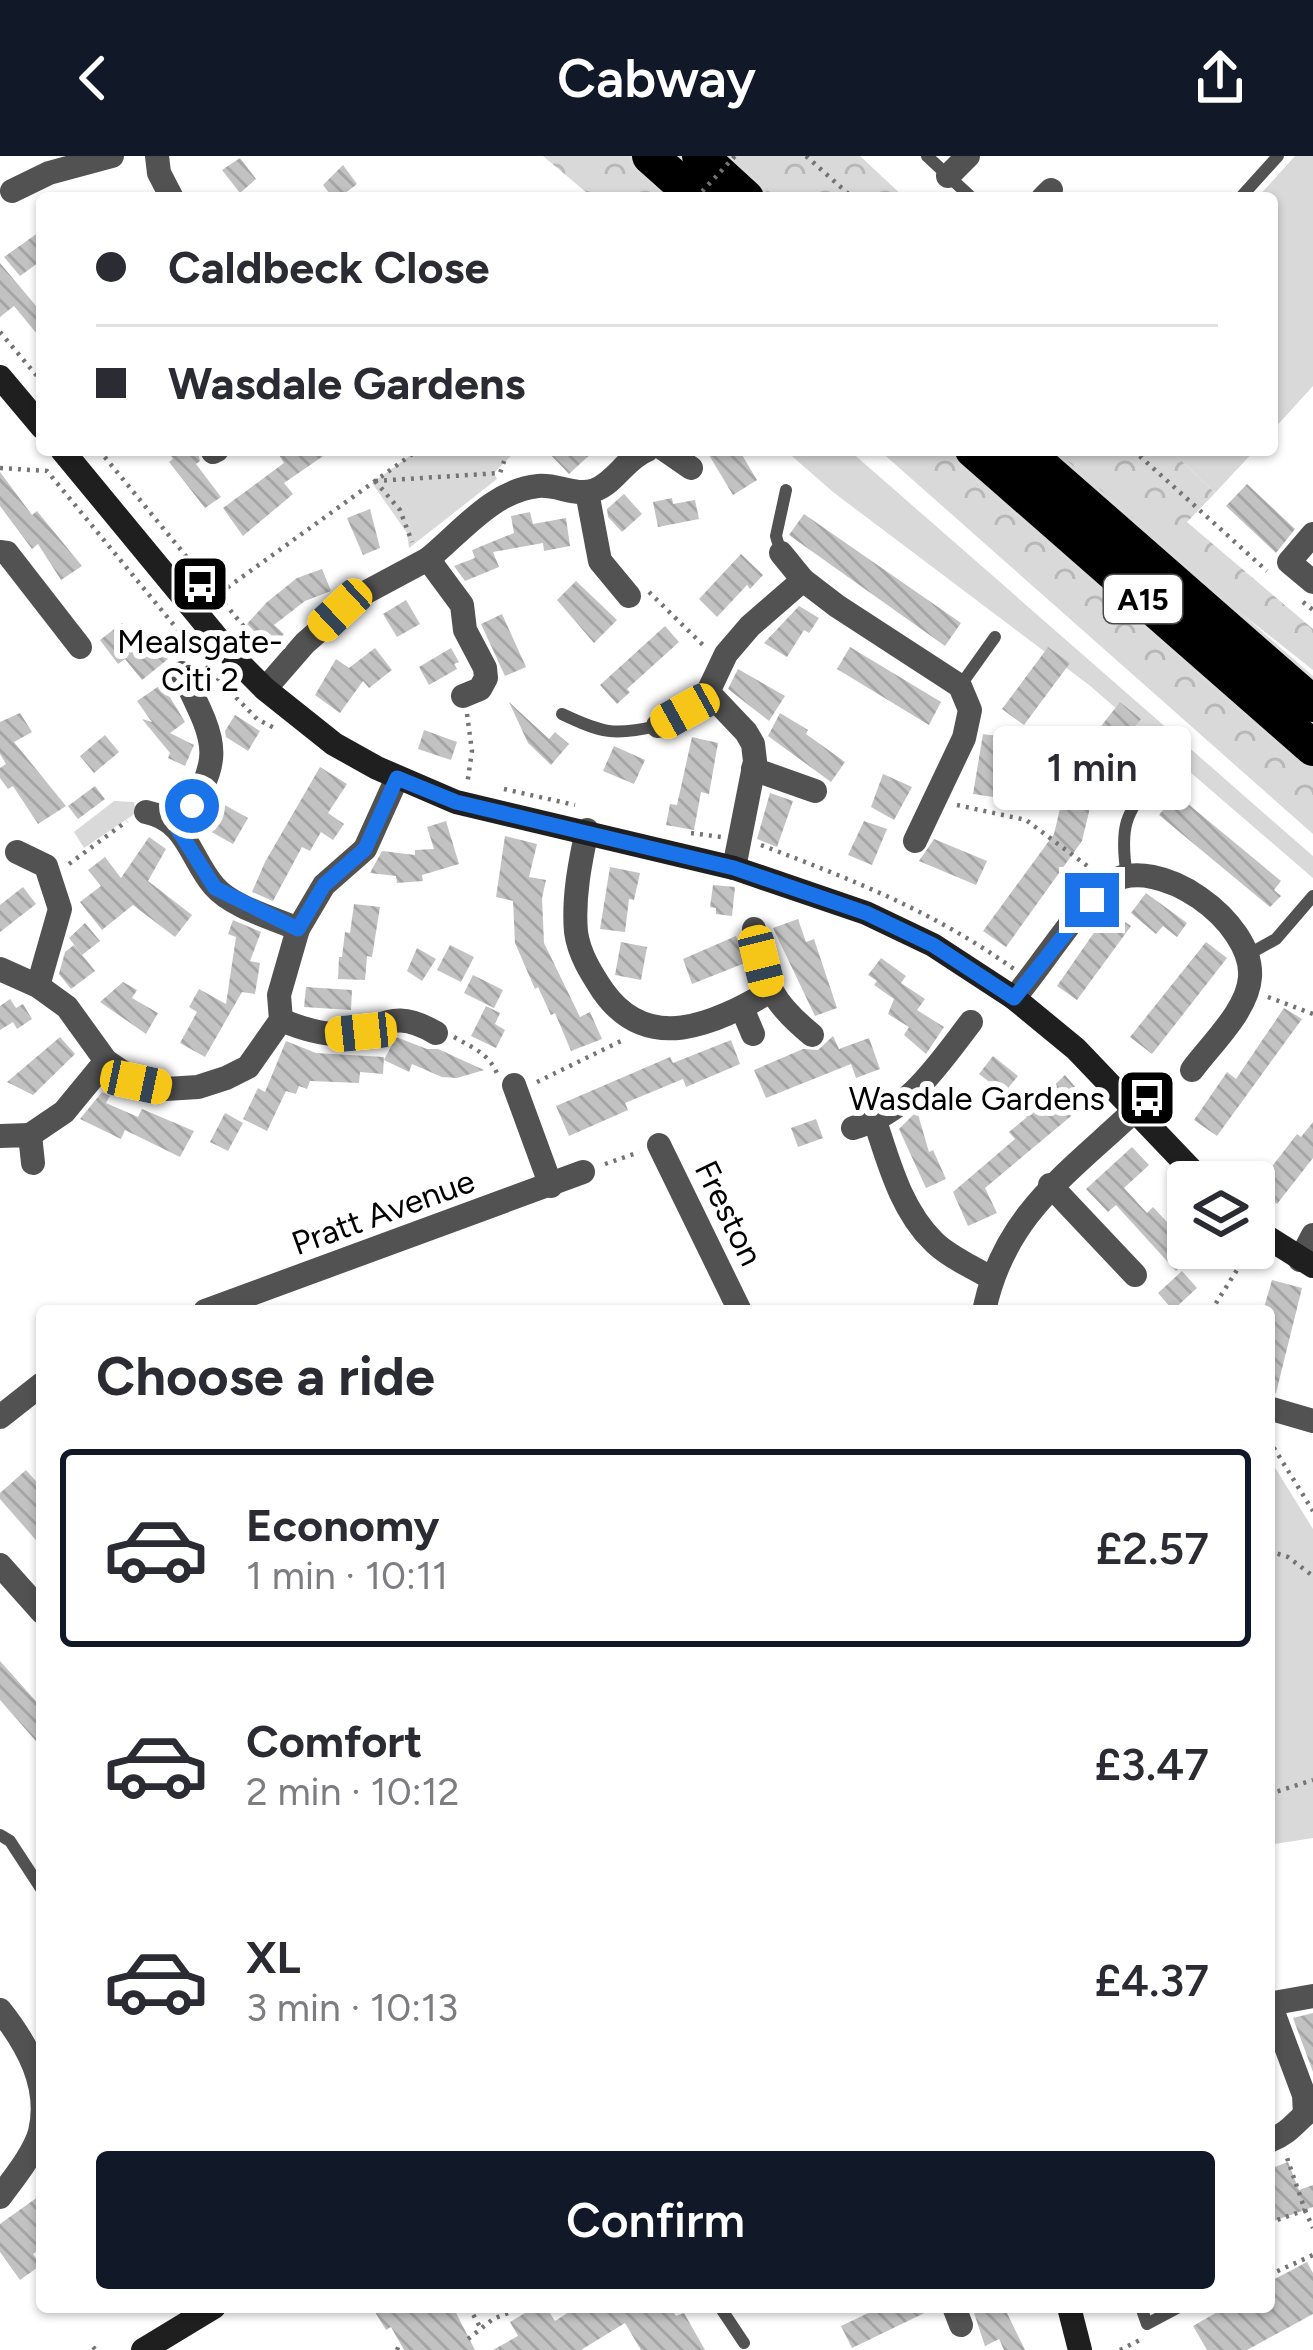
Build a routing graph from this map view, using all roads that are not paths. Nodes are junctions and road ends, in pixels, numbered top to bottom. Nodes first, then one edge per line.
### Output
1 (112, 156) edge
2 (157, 156) edge
3 (650, 156) edge
4 (700, 156) edge
5 (927, 156) edge
6 (968, 156) edge
7 (1278, 156) edge
8 (0, 166) edge
9 (948, 176) junction
10 (168, 192) edge
11 (689, 192) edge
12 (739, 192) edge
13 (965, 192) edge
14 (1245, 192) edge
15 (6, 195) edge
16 (0, 377) edge
17 (36, 420) edge
18 (635, 456) edge
19 (673, 456) edge
20 (980, 456) edge
21 (1030, 456) edge
22 (54, 460) edge
23 (691, 468) dead end
24 (785, 490) dead end
25 (587, 492) junction
26 (1313, 534) edge
27 (0, 552) edge
28 (781, 553) joint
29 (422, 562) junction
30 (803, 580) junction
31 (636, 591) road end
32 (1307, 591) edge
33 (995, 637) dead end
34 (80, 646) dead end
35 (182, 673) dead end
36 (960, 686) junction
37 (265, 689) junction
38 (708, 692) junction
39 (463, 696) road end
40 (1313, 704) edge
41 (562, 714) dead end
42 (658, 726) joint
43 (1313, 748) edge
44 (1161, 768) dead end
45 (753, 769) junction
46 (397, 778) junction
47 (815, 791) dead end
48 (146, 812) road end
49 (585, 818) junction
50 (177, 828) junction
51 (915, 841) dead end
52 (17, 851) dead end
53 (734, 868) junction
54 (1118, 879) junction
55 (1313, 896) edge
56 (298, 929) junction
57 (754, 929) dead end
58 (1249, 954) junction
59 (0, 970) edge
60 (38, 986) junction
61 (769, 992) junction
62 (1014, 998) junction
63 (742, 1008) junction
64 (281, 1019) junction
65 (971, 1022) dead end
66 (436, 1034) road end
67 (753, 1034) dead end
68 (812, 1035) dead end
69 (106, 1061) junction
70 (1192, 1070) dead end
71 (516, 1091) road end
72 (1136, 1109) junction
73 (0, 1136) edge
74 (30, 1136) junction
75 (659, 1145) road end
76 (1184, 1161) edge
77 (33, 1163) dead end
78 (583, 1172) road end
79 (1050, 1185) junction
80 (551, 1186) junction
81 (1313, 1235) edge
82 (1275, 1250) edge
83 (1306, 1263) edge
84 (1135, 1276) dead end
85 (991, 1278) junction
86 (222, 1305) edge
87 (737, 1305) edge
88 (985, 1305) edge
89 (36, 1389) edge
90 (1275, 1410) edge
91 (0, 1417) edge
92 (1312, 1418) edge
93 (0, 1565) edge
94 (36, 1605) edge
95 (0, 1835) edge
96 (36, 1881) edge
97 (1313, 1996) edge
98 (1275, 2003) edge
99 (0, 2010) edge
100 (1275, 2020) edge
101 (36, 2073) edge
102 (1309, 2112) edge
103 (1275, 2138) edge
104 (36, 2141) edge
105 (0, 2197) edge
106 (204, 2313) edge
107 (724, 2313) edge
108 (1071, 2313) edge
109 (1143, 2313) edge
110 (1168, 2313) edge
111 (744, 2343) dead end
112 (143, 2350) edge
113 (1080, 2350) edge

1 - 15 street
2 - 10 street
3 - 11 highway
4 - 12 highway
5 - 9 lane
6 - 9 street
7 - 14 lane
8 - 15 street
9 - 13 lane
16 - 17 street
18 - 25 street
19 - 23 street
20 - 43 highway, A15
21 - 40 highway, A15
22 - 37 street
24 - 28 lane
25 - 29 street
25 - 31 street
26 - 32 street
27 - 34 street
28 - 30 street
29 - 37 street
29 - 39 street
30 - 36 street
30 - 38 street
33 - 36 lane
35 - 50 street
36 - 51 street
37 - 46 street
38 - 42 street
38 - 45 street
41 - 42 lane
44 - 54 lane
45 - 47 street
45 - 53 street
46 - 49 street
46 - 56 street
48 - 50 street
49 - 53 street
49 - 63 street
50 - 56 street
52 - 60 street
53 - 62 street
54 - 58 street
54 - 62 street
55 - 58 lane
56 - 64 street
57 - 61 street
58 - 70 street
59 - 60 street
60 - 69 street
61 - 63 street
61 - 68 street
62 - 72 street
63 - 67 street
64 - 66 street
64 - 69 street
65 - 85 street
69 - 74 street
71 - 80 street
72 - 76 street
72 - 79 street
73 - 74 street
74 - 77 street
75 - 87 street, Freston
78 - 80 street, Pratt Avenue
79 - 84 street
79 - 85 street
80 - 86 street, Pratt Avenue
81 - 83 street
82 - 83 street
85 - 88 street
89 - 91 street
90 - 92 street
93 - 94 street
95 - 96 lane
97 - 98 street
99 - 101 street
100 - 102 street
102 - 103 street
104 - 105 street
106 - 112 street
107 - 111 lane
108 - 113 street
109 - 110 lane

